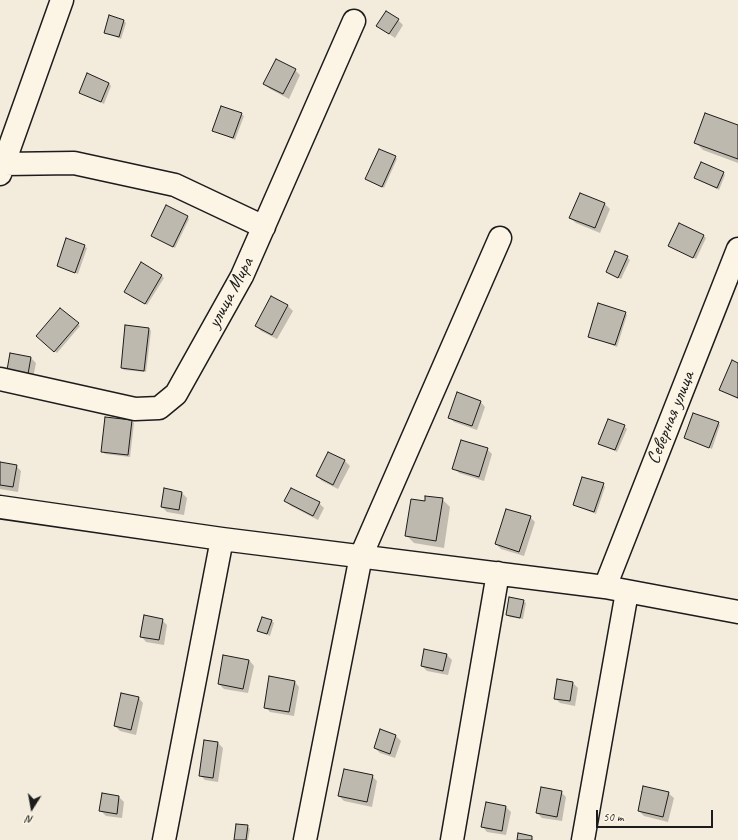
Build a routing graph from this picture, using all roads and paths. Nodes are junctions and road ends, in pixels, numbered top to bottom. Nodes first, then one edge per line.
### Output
1 (62, 0) edge
2 (354, 21) dead end
3 (6, 137) edge
4 (2, 169) edge
5 (264, 228) junction
6 (500, 238) dead end
7 (738, 250) edge
8 (0, 379) edge
9 (0, 507) edge
10 (222, 539) junction
11 (361, 556) junction
12 (498, 573) junction
13 (604, 587) junction
14 (627, 592) junction
15 (738, 612) edge
16 (164, 840) edge
17 (305, 840) edge
18 (452, 840) edge
19 (583, 840) edge

1 - 3 street
2 - 5 street, улица Мира
3 - 4 street
4 - 5 street
5 - 8 street, улица Мира
6 - 11 street
7 - 13 street, Северная улица
9 - 10 street
10 - 11 street
10 - 16 street
11 - 12 street
11 - 17 street
12 - 13 street
12 - 18 street
13 - 14 street
14 - 15 street
14 - 19 street

